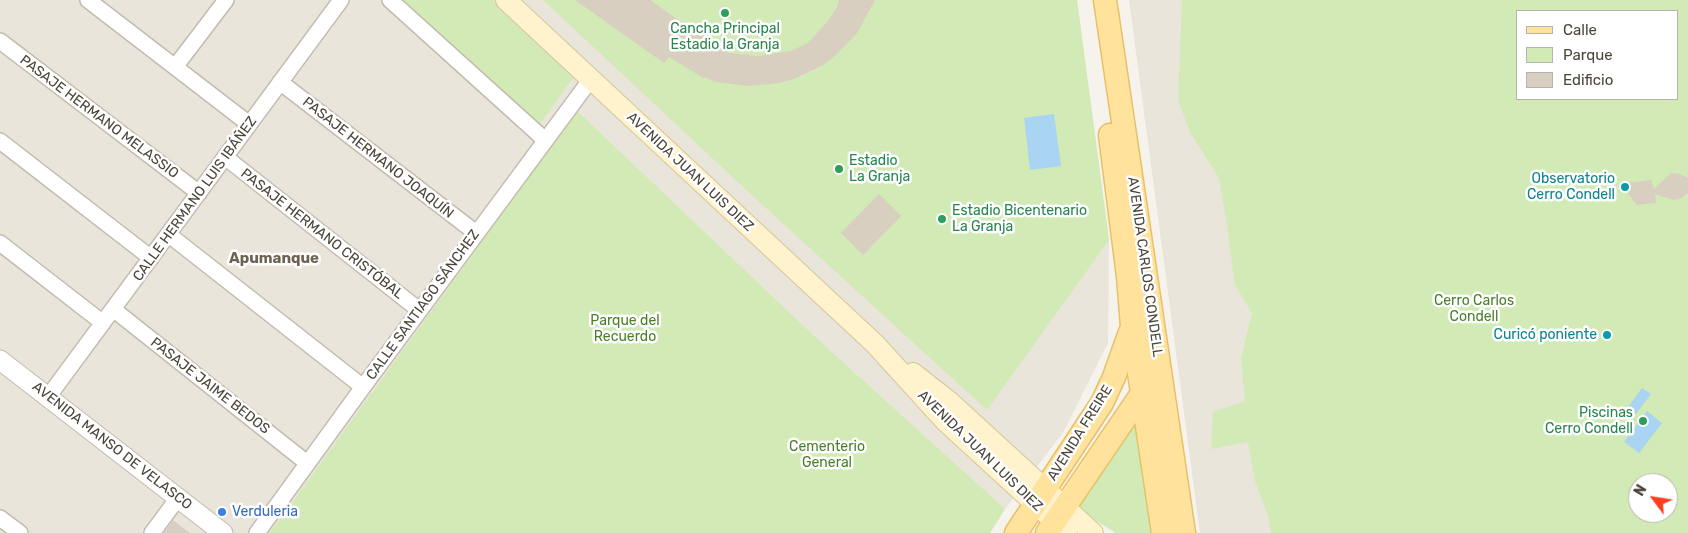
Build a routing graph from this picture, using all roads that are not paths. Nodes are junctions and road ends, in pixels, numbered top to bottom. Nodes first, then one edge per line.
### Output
1 (226, 0) edge
2 (341, 0) edge
3 (390, 0) edge
4 (506, 0) edge
5 (1090, 0) edge
6 (1105, 0) edge
7 (96, 2) edge
8 (0, 41) edge
9 (175, 67) junction
10 (591, 79) junction
11 (280, 82) junction
12 (249, 124) junction
13 (546, 140) junction
14 (0, 141) edge
15 (225, 157) junction
16 (199, 193) junction
17 (476, 233) junction
18 (168, 234) junction
19 (0, 242) edge
20 (151, 258) junction
21 (113, 309) junction
22 (419, 310) junction
23 (103, 323) junction
24 (1132, 326) junction
25 (0, 360) edge
26 (1158, 360) junction
27 (363, 387) junction
28 (1141, 395) junction
29 (48, 397) junction
30 (307, 463) junction
31 (1040, 497) junction
32 (178, 498) junction
33 (0, 518) edge
34 (1058, 524) edge
35 (20, 533) edge
36 (152, 533) edge
37 (223, 533) edge
38 (257, 533) edge
39 (1016, 533) edge
40 (1093, 533) edge
41 (1163, 533) edge
42 (1184, 533) edge

1 - 9 street
2 - 11 street, CALLE HERMANO LUIS IBÁÑEZ
3 - 13 street
4 - 10 main road, AVENIDA JUAN LUIS DIEZ
5 - 24 main road, AVENIDA CARLOS CONDELL
6 - 26 main road, AVENIDA CARLOS CONDELL
7 - 9 street
8 - 16 street, PASAJE HERMANO MELASSIO
9 - 12 street
10 - 13 street, CALLE SANTIAGO SÁNCHEZ
10 - 31 main road, AVENIDA JUAN LUIS DIEZ
11 - 12 street, CALLE HERMANO LUIS IBÁÑEZ
11 - 17 street, PASAJE HERMANO JOAQUÍN
12 - 15 street, CALLE HERMANO LUIS IBÁÑEZ
13 - 17 street, CALLE SANTIAGO SÁNCHEZ
14 - 20 street
15 - 16 street, CALLE HERMANO LUIS IBÁÑEZ
15 - 22 street, PASAJE HERMANO CRISTÓBAL
16 - 18 street, CALLE HERMANO LUIS IBÁÑEZ
17 - 22 street, CALLE SANTIAGO SÁNCHEZ
18 - 20 street, CALLE HERMANO LUIS IBÁÑEZ
18 - 27 street
19 - 23 street
20 - 21 street, CALLE HERMANO LUIS IBÁÑEZ
21 - 23 street, CALLE HERMANO LUIS IBÁÑEZ
21 - 30 street, PASAJE JAIME BEDOS
22 - 27 street, CALLE SANTIAGO SÁNCHEZ
23 - 29 street, CALLE HERMANO LUIS IBÁÑEZ
24 - 28 main road, AVENIDA CARLOS CONDELL
24 - 31 main road, AVENIDA FREIRE
25 - 29 street, AVENIDA MANSO DE VELASCO
26 - 28 main road, AVENIDA FREIRE
26 - 42 main road, AVENIDA CARLOS CONDELL
27 - 30 street, CALLE SANTIAGO SÁNCHEZ
28 - 34 main road, AVENIDA FREIRE
28 - 41 main road, AVENIDA CARLOS CONDELL
29 - 32 street, AVENIDA MANSO DE VELASCO
30 - 38 street, CALLE SANTIAGO SÁNCHEZ
31 - 34 main road, AVENIDA JUAN LUIS DIEZ
31 - 39 main road, AVENIDA FREIRE
32 - 36 street
32 - 37 street, AVENIDA MANSO DE VELASCO
33 - 35 street
34 - 40 main road, AVENIDA JUAN LUIS DIEZ

